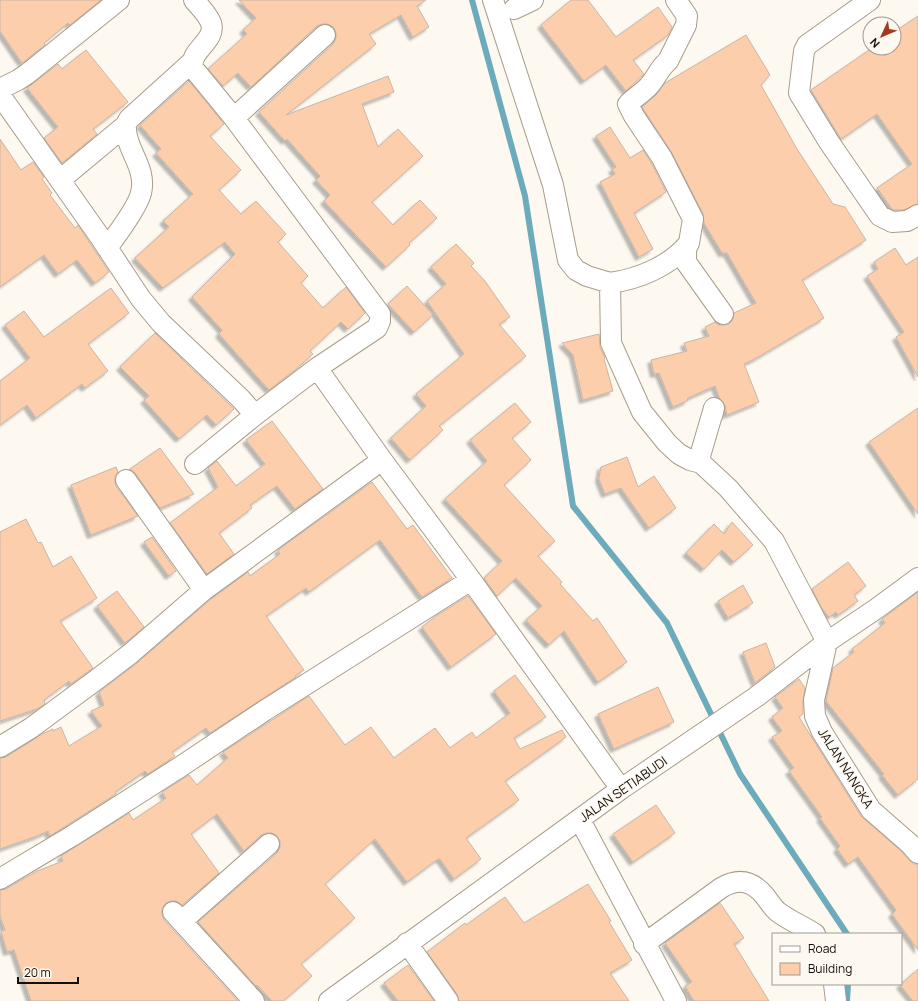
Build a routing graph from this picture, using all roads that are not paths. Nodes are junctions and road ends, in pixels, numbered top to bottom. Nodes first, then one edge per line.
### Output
1 (119, 0) edge
2 (194, 0) edge
3 (493, 0) edge
4 (533, 0) edge
5 (676, 0) edge
6 (870, 0) edge
7 (514, 9) dead end
8 (325, 35) dead end
9 (192, 62) junction
10 (0, 89) edge
11 (0, 95) edge
12 (234, 118) junction
13 (126, 125) junction
14 (60, 180) junction
15 (918, 215) edge
16 (688, 242) junction
17 (107, 248) junction
18 (610, 283) junction
19 (723, 314) dead end
20 (317, 368) junction
21 (255, 415) junction
22 (712, 416) dead end
23 (382, 460) junction
24 (701, 463) junction
25 (195, 464) dead end
26 (126, 480) dead end
27 (918, 578) edge
28 (471, 580) junction
29 (204, 590) junction
30 (827, 642) junction
31 (0, 747) edge
32 (621, 789) junction
33 (580, 820) junction
34 (270, 844) dead end
35 (915, 846) edge
36 (0, 879) edge
37 (813, 933) edge
38 (407, 943) junction
39 (644, 944) junction
40 (834, 985) edge
41 (254, 1001) edge
42 (329, 1001) edge
43 (448, 1001) edge
44 (676, 1001) edge
45 (836, 1001) edge

1 - 10 street
2 - 9 street
3 - 18 street
4 - 7 street
5 - 16 street
6 - 15 street
8 - 12 street
9 - 12 street
9 - 13 street
11 - 14 street
12 - 20 street
13 - 14 street
13 - 17 street
14 - 17 street
16 - 18 street
16 - 19 street
17 - 21 street
18 - 24 street
20 - 21 street
20 - 23 street
21 - 25 street
22 - 24 street
23 - 28 street
23 - 29 street
24 - 30 street
26 - 29 street
27 - 30 street, JALAN SETIABUDI
28 - 32 street
28 - 36 street
29 - 31 street
30 - 32 street, JALAN SETIABUDI
30 - 35 street, JALAN NANGKA
32 - 33 street, JALAN SETIABUDI
33 - 38 street, JALAN SETIABUDI
33 - 39 street
34 - 41 street
37 - 39 street
38 - 42 street, JALAN SETIABUDI
38 - 43 street
39 - 44 street
40 - 45 street

